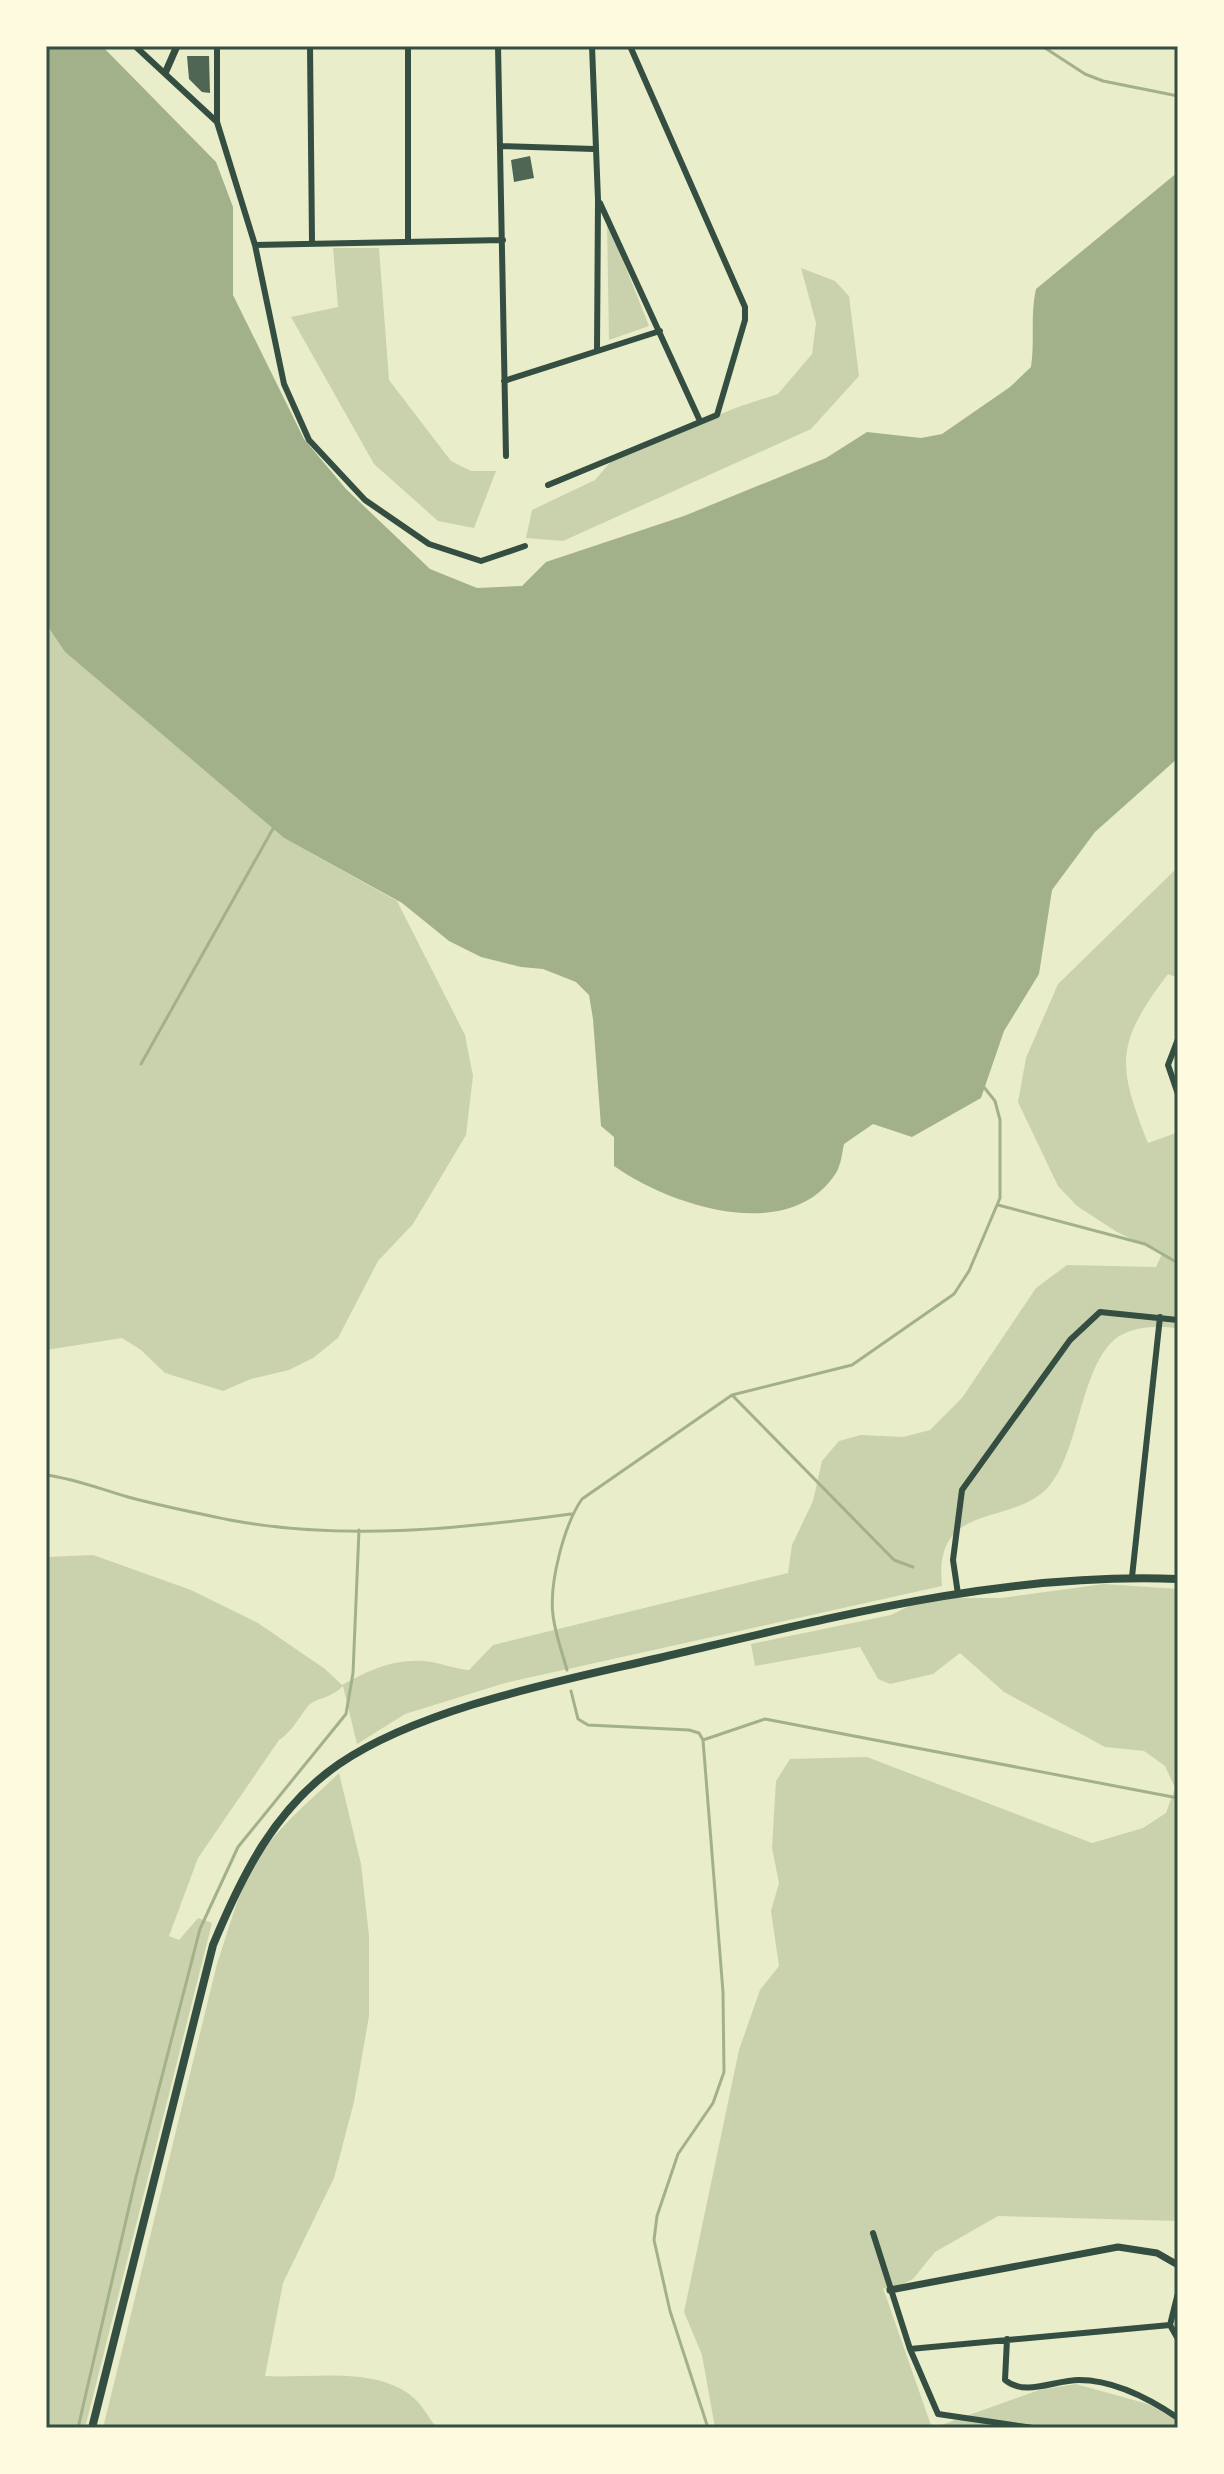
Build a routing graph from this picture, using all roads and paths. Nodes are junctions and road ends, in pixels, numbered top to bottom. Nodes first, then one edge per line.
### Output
1 (135, 46) edge
2 (177, 46) edge
3 (217, 46) edge
4 (310, 46) edge
5 (408, 46) edge
6 (498, 46) edge
7 (592, 46) edge
8 (630, 46) edge
9 (166, 71) junction
10 (217, 122) junction
11 (501, 146) junction
12 (594, 149) junction
13 (598, 200) junction
14 (503, 240) junction
15 (408, 241) junction
16 (312, 242) junction
17 (255, 245) junction
18 (660, 331) junction
19 (597, 351) junction
20 (504, 381) junction
21 (700, 421) junction
22 (506, 456) dead end
23 (548, 485) dead end
24 (525, 546) dead end
25 (1178, 1039) edge
26 (1178, 1094) edge
27 (1160, 1317) junction
28 (1178, 1320) edge
29 (1132, 1577) junction
30 (1178, 1579) edge
31 (958, 1594) junction
32 (873, 2233) dead end
33 (1178, 2265) edge
34 (890, 2290) junction
35 (1178, 2293) edge
36 (1170, 2325) junction
37 (1007, 2339) junction
38 (1178, 2339) edge
39 (910, 2349) junction
40 (1178, 2418) edge
41 (993, 2425) edge
42 (92, 2428) edge
43 (1033, 2428) edge

1 - 9 street
2 - 9 street
3 - 10 street
4 - 16 street
5 - 15 street
6 - 11 street
7 - 12 street
8 - 21 street
9 - 10 street
10 - 17 street
11 - 12 street
11 - 14 street
12 - 13 street
13 - 18 street
13 - 19 street
14 - 15 street
14 - 20 street
15 - 16 street
16 - 17 street
17 - 24 street
18 - 19 street
18 - 21 street
19 - 20 street
20 - 22 street
21 - 23 street
25 - 26 street
27 - 28 street
27 - 29 street
27 - 31 street
29 - 30 main road
29 - 31 main road
31 - 42 main road
32 - 34 street
33 - 34 street
34 - 39 street
35 - 36 street
36 - 37 street
36 - 38 street
37 - 39 street
37 - 40 street
39 - 41 street
41 - 43 street

